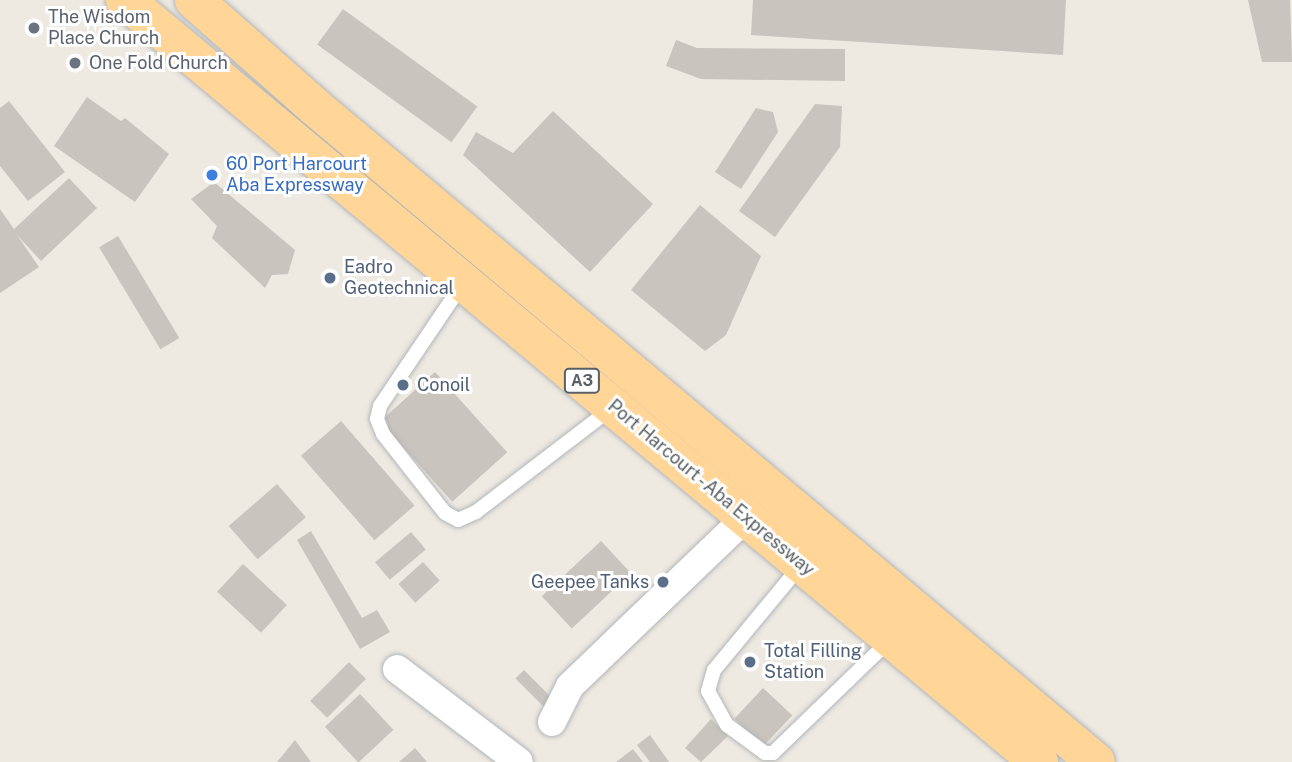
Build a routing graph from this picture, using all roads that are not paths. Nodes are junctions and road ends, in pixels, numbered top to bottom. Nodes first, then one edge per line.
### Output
1 (125, 0) edge
2 (194, 0) edge
3 (464, 282) junction
4 (613, 407) junction
5 (746, 517) junction
6 (802, 564) junction
7 (891, 639) junction
8 (397, 669) dead end
9 (552, 722) dead end
10 (519, 762) edge
11 (1039, 762) edge
12 (1096, 762) edge

1 - 3 highway, Port Harcourt - Aba Expressway / A3
2 - 12 highway, A3
3 - 4 highway, Port Harcourt - Aba Expressway / A3
3 - 4 lane
4 - 5 highway, Port Harcourt - Aba Expressway / A3
5 - 6 highway, Port Harcourt - Aba Expressway / A3
5 - 9 street
6 - 7 highway, Port Harcourt - Aba Expressway / A3
6 - 7 lane
7 - 11 highway, Port Harcourt - Aba Expressway / A3
8 - 10 street

